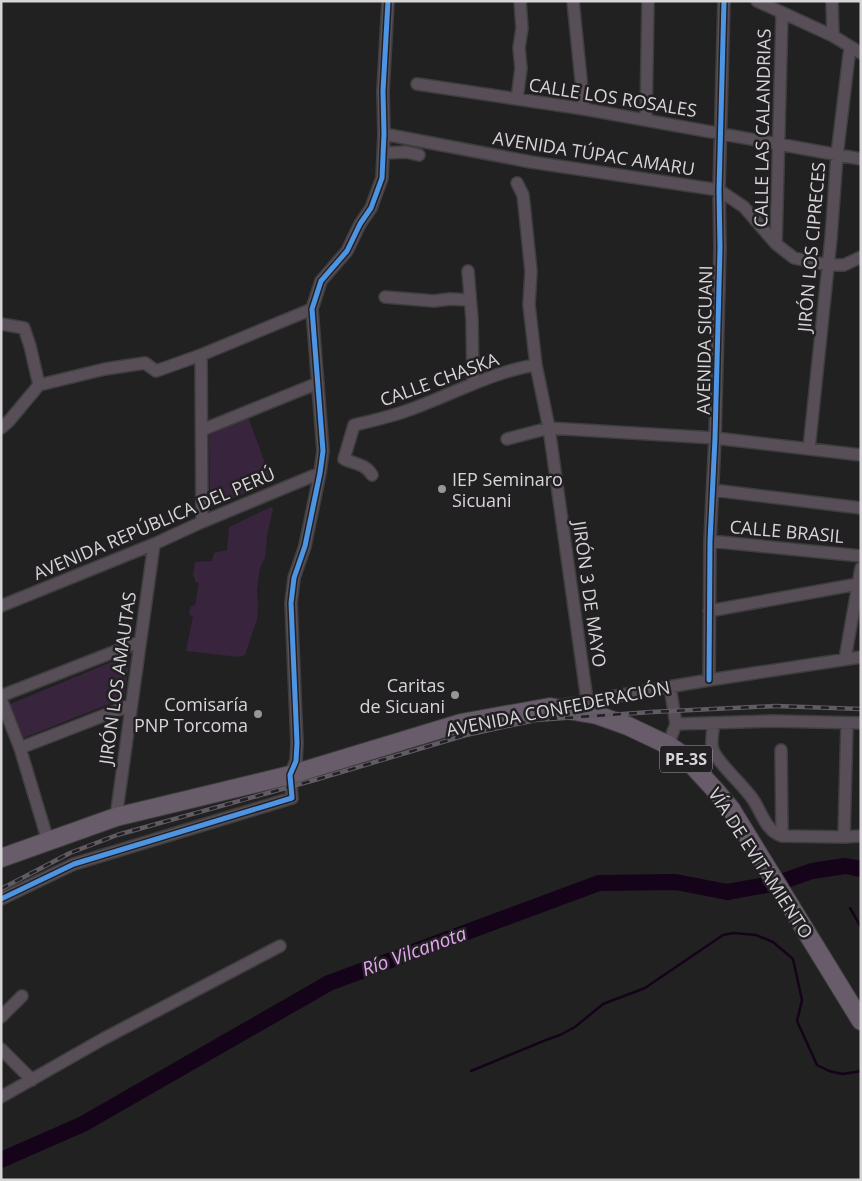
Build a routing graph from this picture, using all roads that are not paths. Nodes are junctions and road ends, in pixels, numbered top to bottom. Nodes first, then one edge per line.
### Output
1 (388, 1) edge
2 (520, 1) edge
3 (573, 1) edge
4 (648, 1) edge
5 (724, 1) edge
6 (758, 1) edge
7 (832, 1) edge
8 (782, 13) junction
9 (833, 36) junction
10 (850, 47) junction
11 (861, 53) edge
12 (417, 84) dead end
13 (517, 100) junction
14 (584, 109) junction
15 (646, 120) junction
16 (721, 133) junction
17 (384, 134) junction
18 (779, 144) junction
19 (384, 153) junction
20 (419, 155) dead end
21 (837, 155) junction
22 (861, 158) edge
23 (517, 183) dead end
24 (719, 190) junction
25 (776, 244) junction
26 (861, 257) edge
27 (828, 265) junction
28 (468, 271) dead end
29 (384, 297) dead end
30 (470, 300) junction
31 (312, 309) junction
32 (1, 324) edge
33 (202, 355) junction
34 (536, 365) junction
35 (318, 383) junction
36 (474, 384) junction
37 (40, 385) junction
38 (1, 428) edge
39 (549, 428) junction
40 (202, 430) junction
41 (715, 438) junction
42 (507, 439) dead end
43 (809, 449) junction
44 (861, 455) edge
45 (320, 473) junction
46 (372, 475) dead end
47 (712, 490) junction
48 (861, 508) edge
49 (202, 522) junction
50 (710, 541) junction
51 (154, 544) junction
52 (861, 556) edge
53 (861, 568) edge
54 (858, 584) junction
55 (1, 606) edge
56 (709, 611) junction
57 (139, 642) junction
58 (861, 657) edge
59 (846, 659) junction
60 (709, 680) junction
61 (670, 687) junction
62 (1, 698) edge
63 (131, 705) junction
64 (550, 707) joint
65 (588, 708) junction
66 (714, 723) junction
67 (847, 723) junction
68 (676, 724) junction
69 (861, 724) edge
70 (668, 746) junction
71 (20, 748) junction
72 (781, 750) dead end
73 (290, 775) junction
74 (116, 817) junction
75 (782, 836) junction
76 (861, 836) edge
77 (844, 837) junction
78 (48, 841) junction
79 (1, 858) edge
80 (1, 899) edge
81 (280, 946) dead end
82 (22, 996) dead end
83 (1, 1017) edge
84 (861, 1021) edge
85 (1, 1049) edge
86 (32, 1080) junction
87 (1, 1097) edge

1 - 17 street
2 - 13 street
3 - 14 street
4 - 15 street
5 - 16 street, AVENIDA SICUANI
6 - 8 street
7 - 9 street
8 - 9 street
8 - 18 street, CALLE LAS CALANDRIAS
9 - 10 street
10 - 11 street
10 - 21 street, JIRÓN LOS CIPRECES
12 - 13 street, CALLE LOS ROSALES
13 - 14 street, CALLE LOS ROSALES
14 - 15 street, CALLE LOS ROSALES
15 - 16 street, CALLE LOS ROSALES
16 - 18 street, CALLE LOS ROSALES
16 - 24 street, AVENIDA SICUANI
17 - 19 street
17 - 24 street, AVENIDA TÚPAC AMARU
18 - 21 street, CALLE LOS ROSALES
18 - 25 street, CALLE LAS CALANDRIAS
19 - 20 street
19 - 31 street
21 - 22 street, CALLE LOS ROSALES
21 - 27 street, JIRÓN LOS CIPRECES
23 - 34 street, JIRÓN 3 DE MAYO
24 - 25 street, AVENIDA TÚPAC AMARU
24 - 41 street, AVENIDA SICUANI
25 - 27 street, AVENIDA TÚPAC AMARU
26 - 27 street, AVENIDA TÚPAC AMARU
27 - 43 street, JIRÓN LOS CIPRECES
28 - 30 street
29 - 30 street
30 - 36 street
31 - 33 street
31 - 35 street
32 - 37 street
33 - 37 street
33 - 40 street
34 - 36 street, CALLE CHASKA
34 - 39 street, JIRÓN 3 DE MAYO
35 - 40 street
35 - 45 street
36 - 46 street, CALLE CHASKA
37 - 38 street
39 - 41 street
39 - 42 street
39 - 65 street, JIRÓN 3 DE MAYO
40 - 49 street
41 - 43 street
41 - 47 street, AVENIDA SICUANI
43 - 44 street
45 - 49 street, AVENIDA REPÚBLICA DEL PERÚ
45 - 73 street
47 - 48 street
47 - 50 street, AVENIDA SICUANI
49 - 51 street, AVENIDA REPÚBLICA DEL PERÚ
50 - 52 street, CALLE BRASIL
50 - 56 street, AVENIDA SICUANI
51 - 55 street, AVENIDA REPÚBLICA DEL PERÚ
51 - 57 street, JIRÓN LOS AMAUTAS
53 - 54 street
54 - 56 street
54 - 59 street
56 - 60 street, AVENIDA SICUANI
57 - 62 street
57 - 63 street, JIRÓN LOS AMAUTAS
58 - 59 street, AVENIDA CONFEDERACIÓN
59 - 60 street, AVENIDA CONFEDERACIÓN
60 - 61 street, AVENIDA CONFEDERACIÓN
61 - 65 street, AVENIDA CONFEDERACIÓN
61 - 68 street
62 - 71 street
63 - 71 street
63 - 74 street, JIRÓN LOS AMAUTAS
64 - 65 highway, VÍA DE EVITAMIENTO / PE-3S
64 - 73 highway, AVENIDA CONFEDERACIÓN / PE-3S
65 - 70 highway, VÍA DE EVITAMIENTO / PE-3S
66 - 67 street
66 - 68 street
66 - 75 street
67 - 69 street
67 - 77 street
68 - 70 street
70 - 84 highway, VÍA DE EVITAMIENTO / PE-3S
71 - 78 street
72 - 75 street
73 - 74 highway, AVENIDA CONFEDERACIÓN / PE-3S
73 - 80 street
74 - 78 highway, AVENIDA CONFEDERACIÓN / PE-3S
75 - 77 street
76 - 77 street
78 - 79 highway, AVENIDA CONFEDERACIÓN / PE-3S
81 - 86 street
82 - 83 street
85 - 86 street
86 - 87 street

